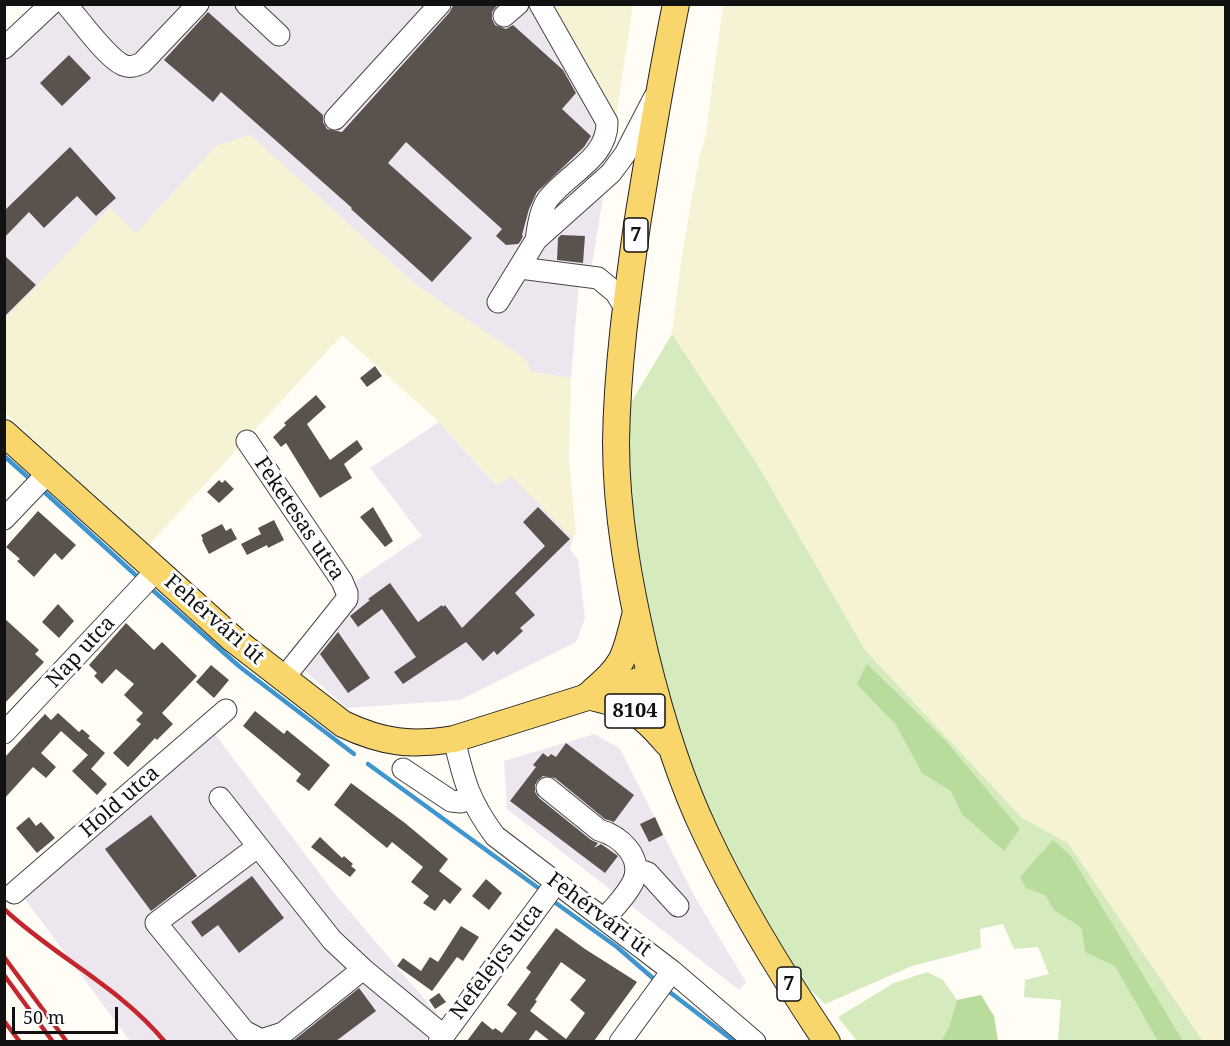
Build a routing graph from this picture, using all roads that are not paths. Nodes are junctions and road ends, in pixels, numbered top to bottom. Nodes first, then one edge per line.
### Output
1 (51, 4) edge
2 (66, 4) edge
3 (198, 4) edge
4 (246, 4) edge
5 (440, 4) edge
6 (540, 4) edge
7 (676, 4) edge
8 (279, 35) dead end
9 (4, 48) edge
10 (659, 90) junction
11 (335, 119) dead end
12 (536, 240) junction
13 (634, 246) junction
14 (520, 268) junction
15 (585, 276) junction
16 (498, 302) dead end
17 (625, 308) junction
18 (4, 433) edge
19 (247, 441) dead end
20 (48, 473) junction
21 (4, 519) edge
22 (157, 570) junction
23 (636, 613) junction
24 (651, 677) junction
25 (283, 679) junction
26 (587, 696) junction
27 (226, 710) dead end
28 (4, 733) edge
29 (454, 739) junction
30 (671, 747) junction
31 (403, 769) dead end
32 (547, 788) dead end
33 (220, 798) dead end
34 (471, 799) junction
35 (257, 847) junction
36 (636, 869) junction
37 (556, 883) junction
38 (14, 893) dead end
39 (678, 906) dead end
40 (604, 919) junction
41 (363, 969) junction
42 (672, 972) junction
43 (441, 1038) edge
44 (620, 1041) edge
45 (755, 1041) edge
46 (827, 1041) edge

1 - 9 street
2 - 3 street
4 - 8 street
5 - 11 street
6 - 12 street
7 - 10 main road, 7
10 - 12 street
10 - 13 main road, 7
12 - 14 street
13 - 15 street
13 - 17 main road, 7
14 - 15 street
14 - 16 street
15 - 17 street
17 - 23 main road, 7
18 - 20 main road, Fehérvári út / 8104
19 - 25 street, Feketesas utca
20 - 21 street
20 - 22 main road, Fehérvári út / 8104
22 - 25 main road, Fehérvári út / 8104
22 - 28 street, Nap utca
23 - 24 main road, 7
23 - 26 main road, 8104
24 - 26 main road, Fehérvári út / 8104
24 - 30 main road, 7
25 - 29 main road, Fehérvári út / 8104
26 - 29 main road, Fehérvári út / 8104
26 - 30 main road, 8104
27 - 38 street, Hold utca
29 - 34 street, Fehérvári út
30 - 46 main road, 7
31 - 34 street
32 - 36 street
33 - 35 street
34 - 37 street, Fehérvári út
35 - 41 street
35 - 41 street
36 - 39 street
36 - 40 street
37 - 40 street, Fehérvári út
37 - 43 street, Nefelejcs utca
40 - 42 street, Fehérvári út
41 - 43 street
42 - 44 street
42 - 45 street, Fehérvári út

